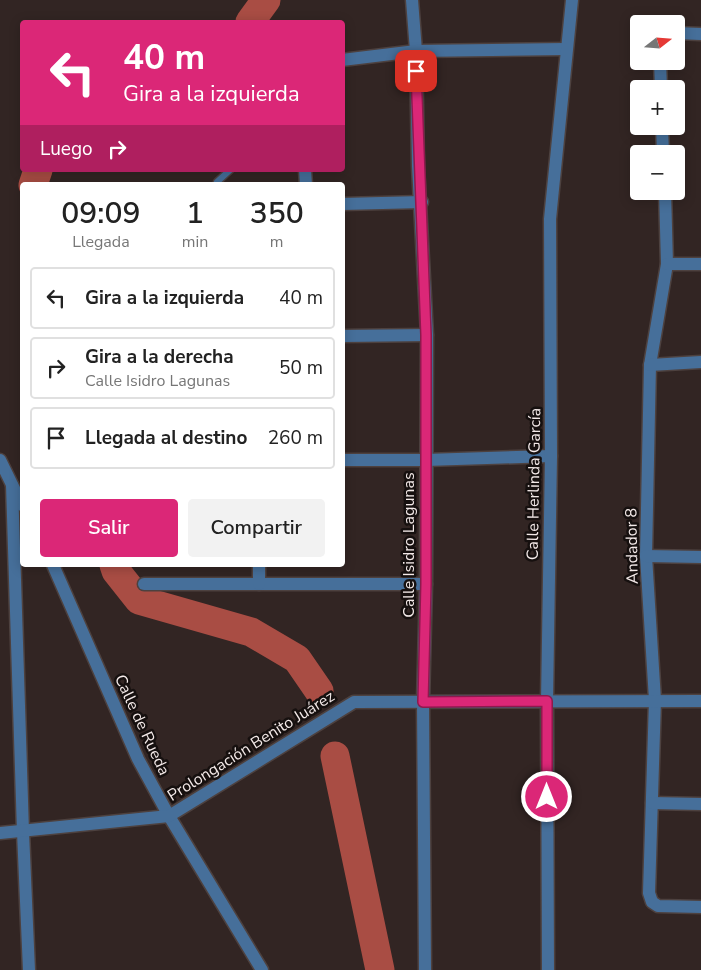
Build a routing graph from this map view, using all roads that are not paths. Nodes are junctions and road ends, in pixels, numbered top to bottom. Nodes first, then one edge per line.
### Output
1 (412, 0) edge
2 (572, 0) edge
3 (685, 34) edge
4 (701, 34) edge
5 (566, 49) junction
6 (416, 52) junction
7 (345, 60) edge
8 (228, 172) edge
9 (217, 182) dead end
10 (665, 200) edge
11 (422, 202) junction
12 (345, 204) edge
13 (667, 264) junction
14 (701, 264) edge
15 (426, 335) junction
16 (345, 336) edge
17 (701, 362) edge
18 (650, 366) junction
19 (551, 456) junction
20 (0, 460) edge
21 (345, 460) edge
22 (426, 460) junction
23 (12, 485) junction
24 (20, 501) edge
25 (646, 556) junction
26 (701, 557) edge
27 (54, 567) edge
28 (259, 567) edge
29 (144, 584) dead end
30 (259, 584) junction
31 (426, 584) junction
32 (655, 700) junction
33 (547, 701) junction
34 (701, 701) edge
35 (423, 702) junction
36 (652, 803) junction
37 (701, 804) edge
38 (169, 816) junction
39 (23, 832) junction
40 (0, 833) edge
41 (701, 907) edge
42 (29, 970) edge
43 (262, 970) edge
44 (425, 970) edge
45 (548, 970) edge

1 - 6 street, Calle Isidro Lagunas
2 - 5 street, Calle Herlinda García
3 - 4 street
5 - 6 street
5 - 19 street, Calle Herlinda García
6 - 7 street
6 - 11 street, Calle Isidro Lagunas
8 - 9 lane
10 - 13 street, Andador 8
11 - 12 street
11 - 15 street, Calle Isidro Lagunas
13 - 14 street
13 - 18 street, Andador 8
15 - 16 street
15 - 22 street, Calle Isidro Lagunas
17 - 18 street
18 - 25 street, Andador 8
19 - 22 street
19 - 33 street, Calle Herlinda García
20 - 23 street
21 - 22 street
22 - 31 street, Calle Isidro Lagunas
23 - 24 street
23 - 39 street
25 - 26 street
25 - 32 street, Andador 8
27 - 38 street, Calle de Rueda
28 - 30 street
29 - 30 street
30 - 31 street
31 - 35 street, Calle Isidro Lagunas
32 - 33 street, Prolongación Benito Juárez
32 - 34 street, Prolongación Benito Juárez
32 - 36 street, Andador 8
33 - 35 street, Prolongación Benito Juárez
33 - 45 street, Calle Herlinda García
35 - 38 street, Prolongación Benito Juárez
35 - 44 street, Calle Isidro Lagunas
36 - 37 street
36 - 41 street, Andador 8
38 - 39 street, Prolongación Benito Juárez
38 - 43 street, Calle de Rueda
39 - 40 street, Prolongación Benito Juárez
39 - 42 street

